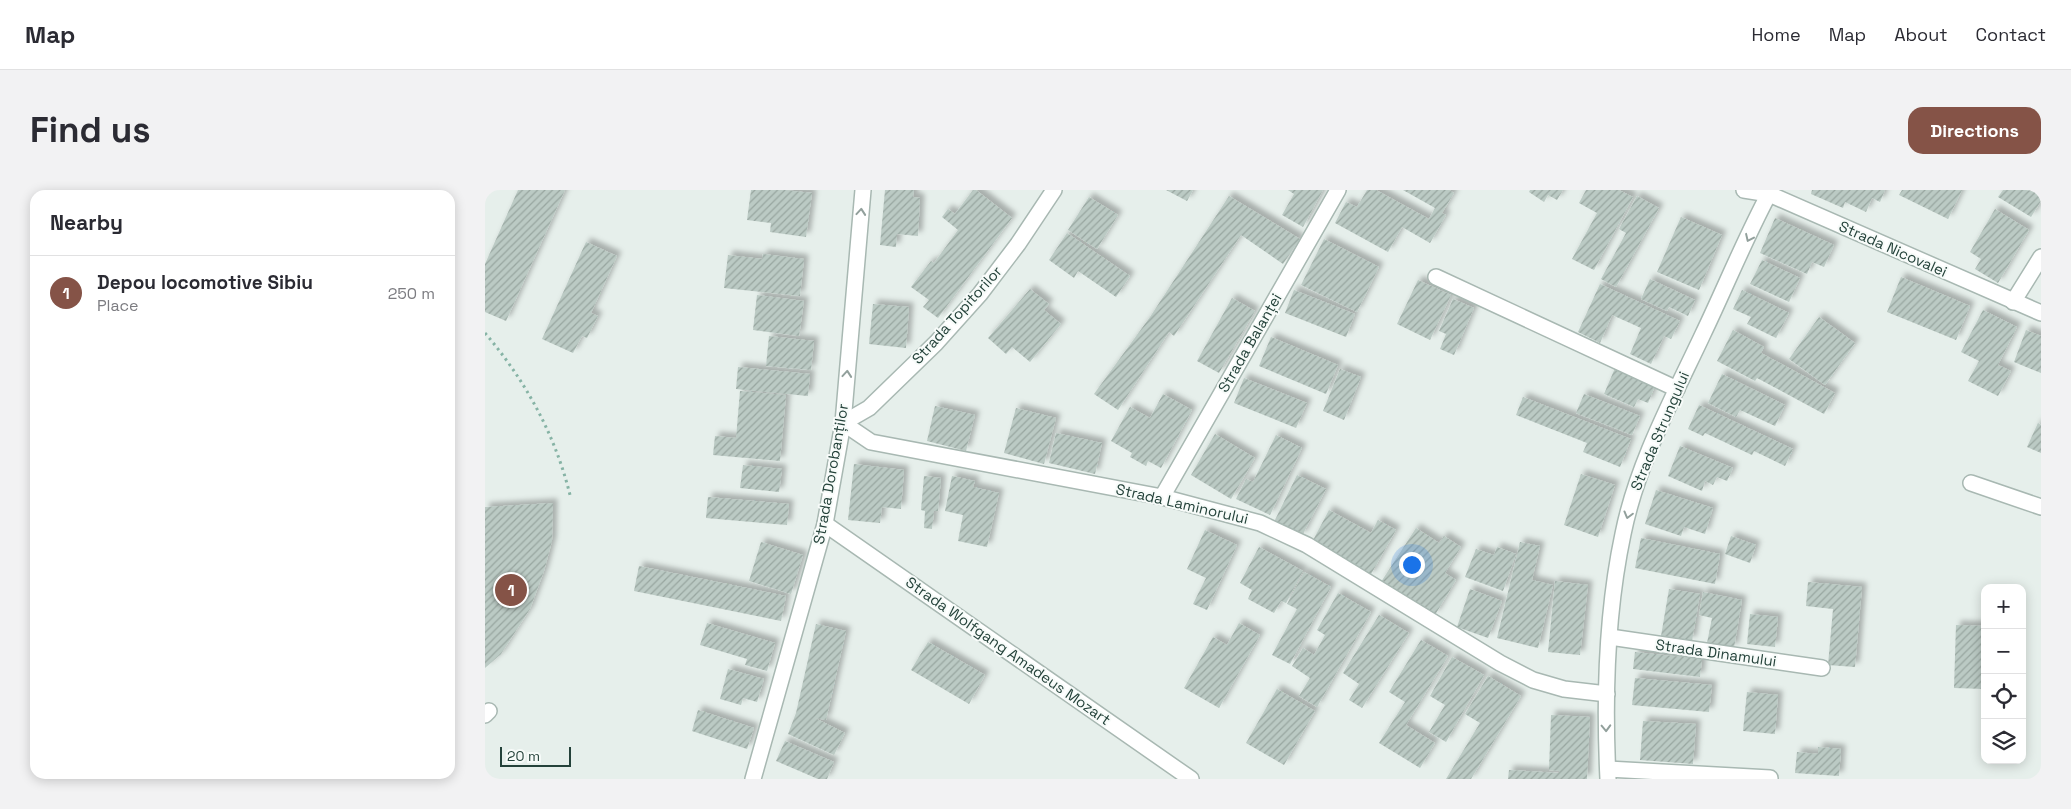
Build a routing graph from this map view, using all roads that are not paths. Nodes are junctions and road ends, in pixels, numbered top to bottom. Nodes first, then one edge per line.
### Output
1 (863, 190) edge
2 (1054, 190) edge
3 (1337, 190) edge
4 (1744, 190) edge
5 (1770, 192) edge
6 (2041, 256) edge
7 (1436, 277) dead end
8 (2013, 302) junction
9 (2041, 314) edge
10 (1677, 389) junction
11 (843, 423) junction
12 (1971, 483) dead end
13 (1162, 497) junction
14 (2041, 507) edge
15 (825, 524) junction
16 (1609, 637) junction
17 (1822, 668) dead end
18 (1607, 694) junction
19 (1608, 774) edge
20 (1770, 778) edge
21 (753, 779) edge
22 (1191, 779) edge

11 -> 1 street, Strada Dorobanților
2 - 11 street, Strada Topitorilor
3 - 13 street, Strada Balanței
4 - 5 street, Strada Nicovalei
5 - 8 street, Strada Nicovalei
5 -> 10 street, Strada Strungului
6 - 8 street
7 - 10 street
8 - 9 street, Strada Nicovalei
10 -> 16 street, Strada Strungului
11 - 13 street, Strada Laminorului
11 - 15 street, Strada Dorobanților
12 - 14 street
13 - 18 street, Strada Laminorului
15 - 21 street, Strada Dorobanților
15 - 22 street, Strada Wolfgang Amadeus Mozart
16 - 17 street, Strada Dinamului
16 - 18 street, Strada Strungului
18 -> 19 street, Strada Strungului
19 - 20 street

